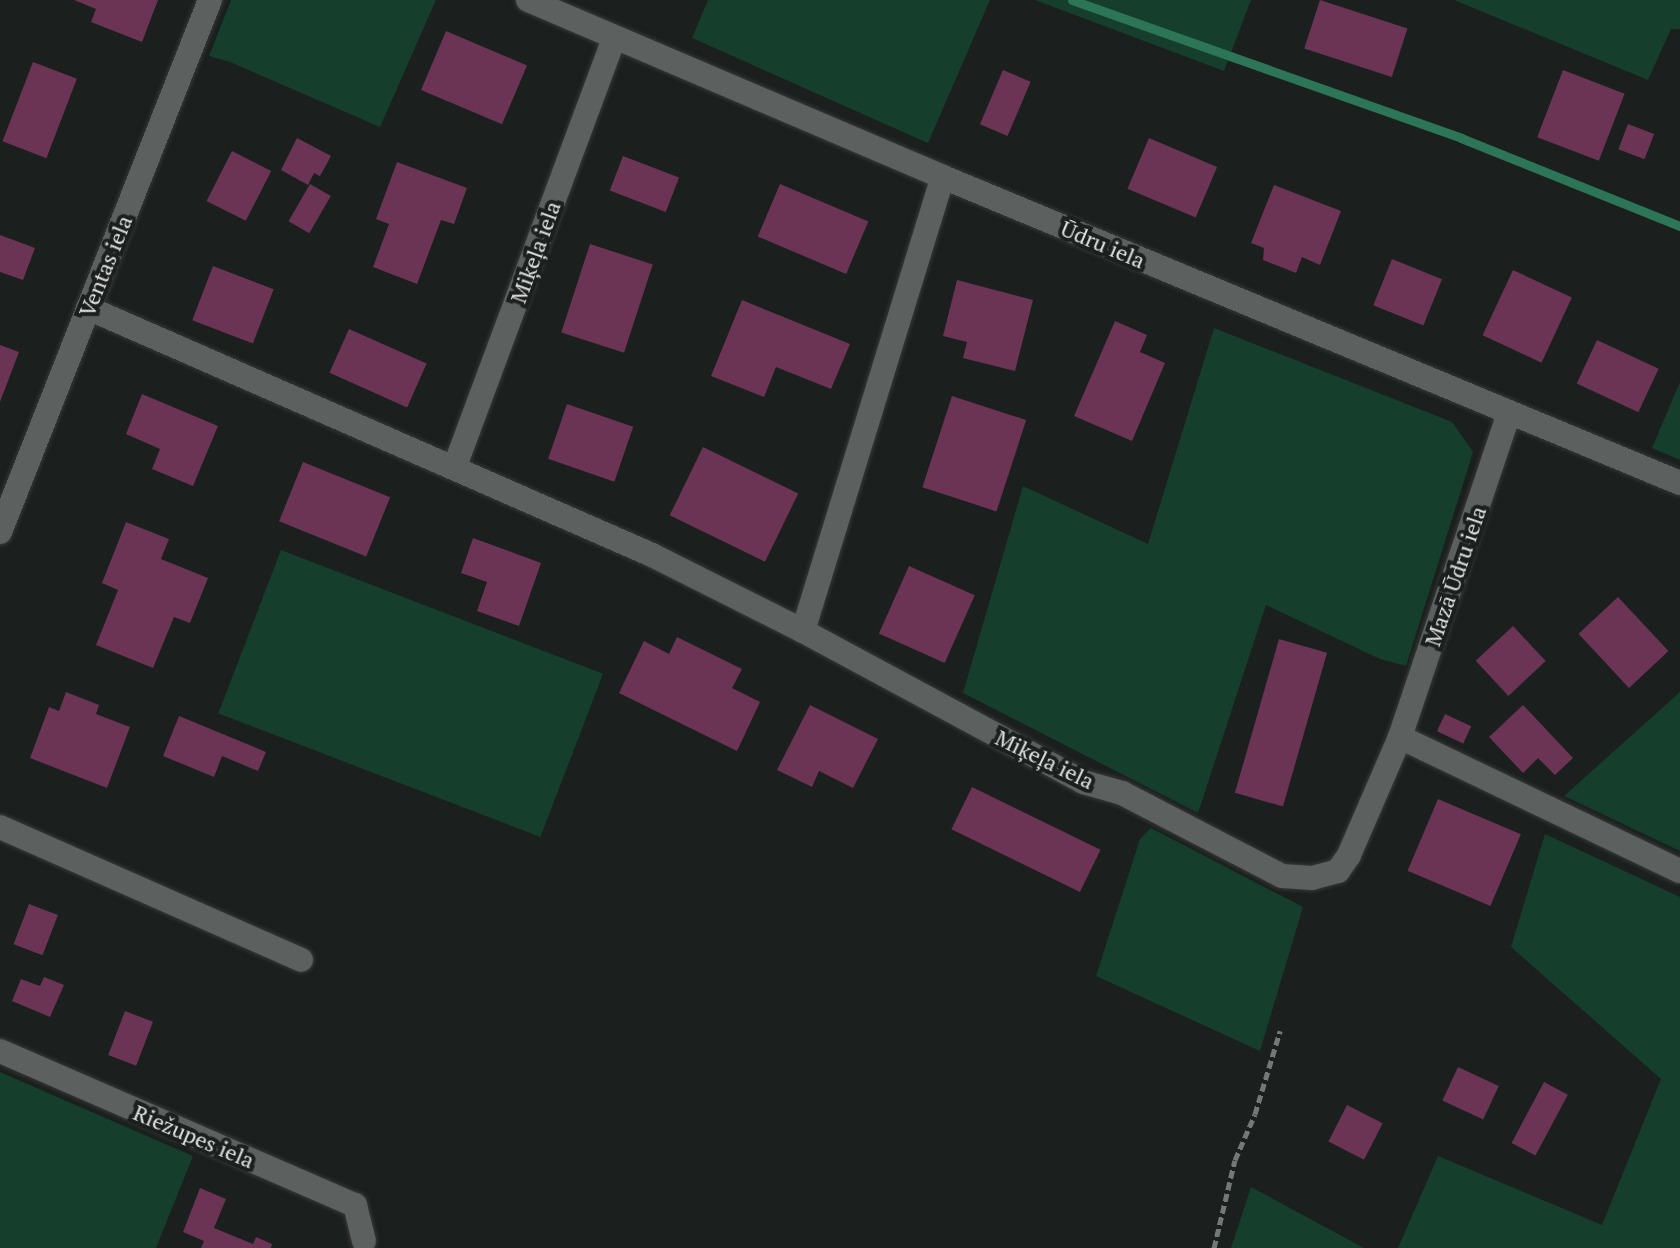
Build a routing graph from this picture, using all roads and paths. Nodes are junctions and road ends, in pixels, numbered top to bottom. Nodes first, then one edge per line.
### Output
1 (210, 0) edge
2 (528, 0) edge
3 (614, 38) junction
4 (943, 177) junction
5 (88, 308) junction
6 (1509, 414) junction
7 (455, 466) junction
8 (1680, 483) edge
9 (0, 532) edge
10 (803, 631) junction
11 (1400, 737) junction
12 (0, 827) edge
13 (1338, 871) joint
14 (1680, 871) edge
15 (301, 960) dead end
16 (1280, 1031) dead end
17 (0, 1051) edge
18 (364, 1241) dead end
19 (1214, 1248) edge

1 - 5 street, Ventas iela
2 - 3 street, Ūdru iela
3 - 4 street, Ūdru iela
3 - 7 street, Miķeļa iela
4 - 6 street, Ūdru iela
4 - 10 street
5 - 7 street, Miķeļa iela
5 - 9 street, Ventas iela
6 - 8 street, Ūdru iela
6 - 11 street, Mazā Ūdru iela
7 - 10 street, Miķeļa iela
10 - 13 street, Miķeļa iela
11 - 13 street, Mazā Ūdru iela
11 - 14 street
12 - 15 street
16 - 19 path
17 - 18 street, Riežupes iela

